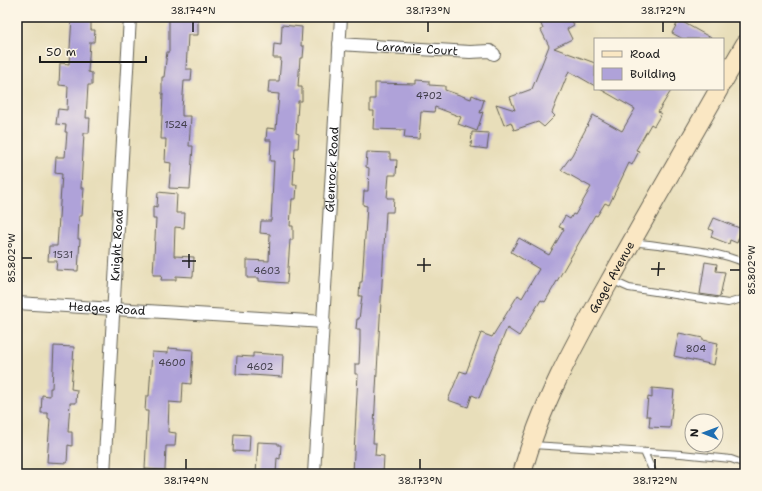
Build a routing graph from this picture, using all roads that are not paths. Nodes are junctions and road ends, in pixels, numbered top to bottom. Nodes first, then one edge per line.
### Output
1 (130, 17) edge
2 (341, 17) edge
3 (339, 44) junction
4 (745, 44) edge
5 (494, 54) dead end
6 (724, 80) edge
7 (718, 90) edge
8 (631, 242) junction
9 (745, 263) edge
10 (610, 280) junction
11 (745, 295) edge
12 (17, 304) edge
13 (114, 310) junction
14 (324, 322) junction
15 (530, 445) junction
16 (644, 452) junction
17 (745, 464) edge
18 (104, 474) edge
19 (314, 474) edge
20 (522, 474) edge
21 (654, 474) edge

1 - 13 street, Knight Road
2 - 3 street, Glenrock Road
3 - 5 street, Laramie Court
3 - 14 street, Glenrock Road
4 - 6 street
7 - 8 street, Gagel Avenue
8 - 9 lane
8 - 10 street, Gagel Avenue
10 - 11 lane
10 - 15 street, Gagel Avenue
12 - 13 street, Hedges Road
13 - 14 street, Hedges Road
13 - 18 street, Knight Road
14 - 19 street, Glenrock Road
15 - 16 lane
15 - 20 street, Gagel Avenue
16 - 17 lane
16 - 21 lane

